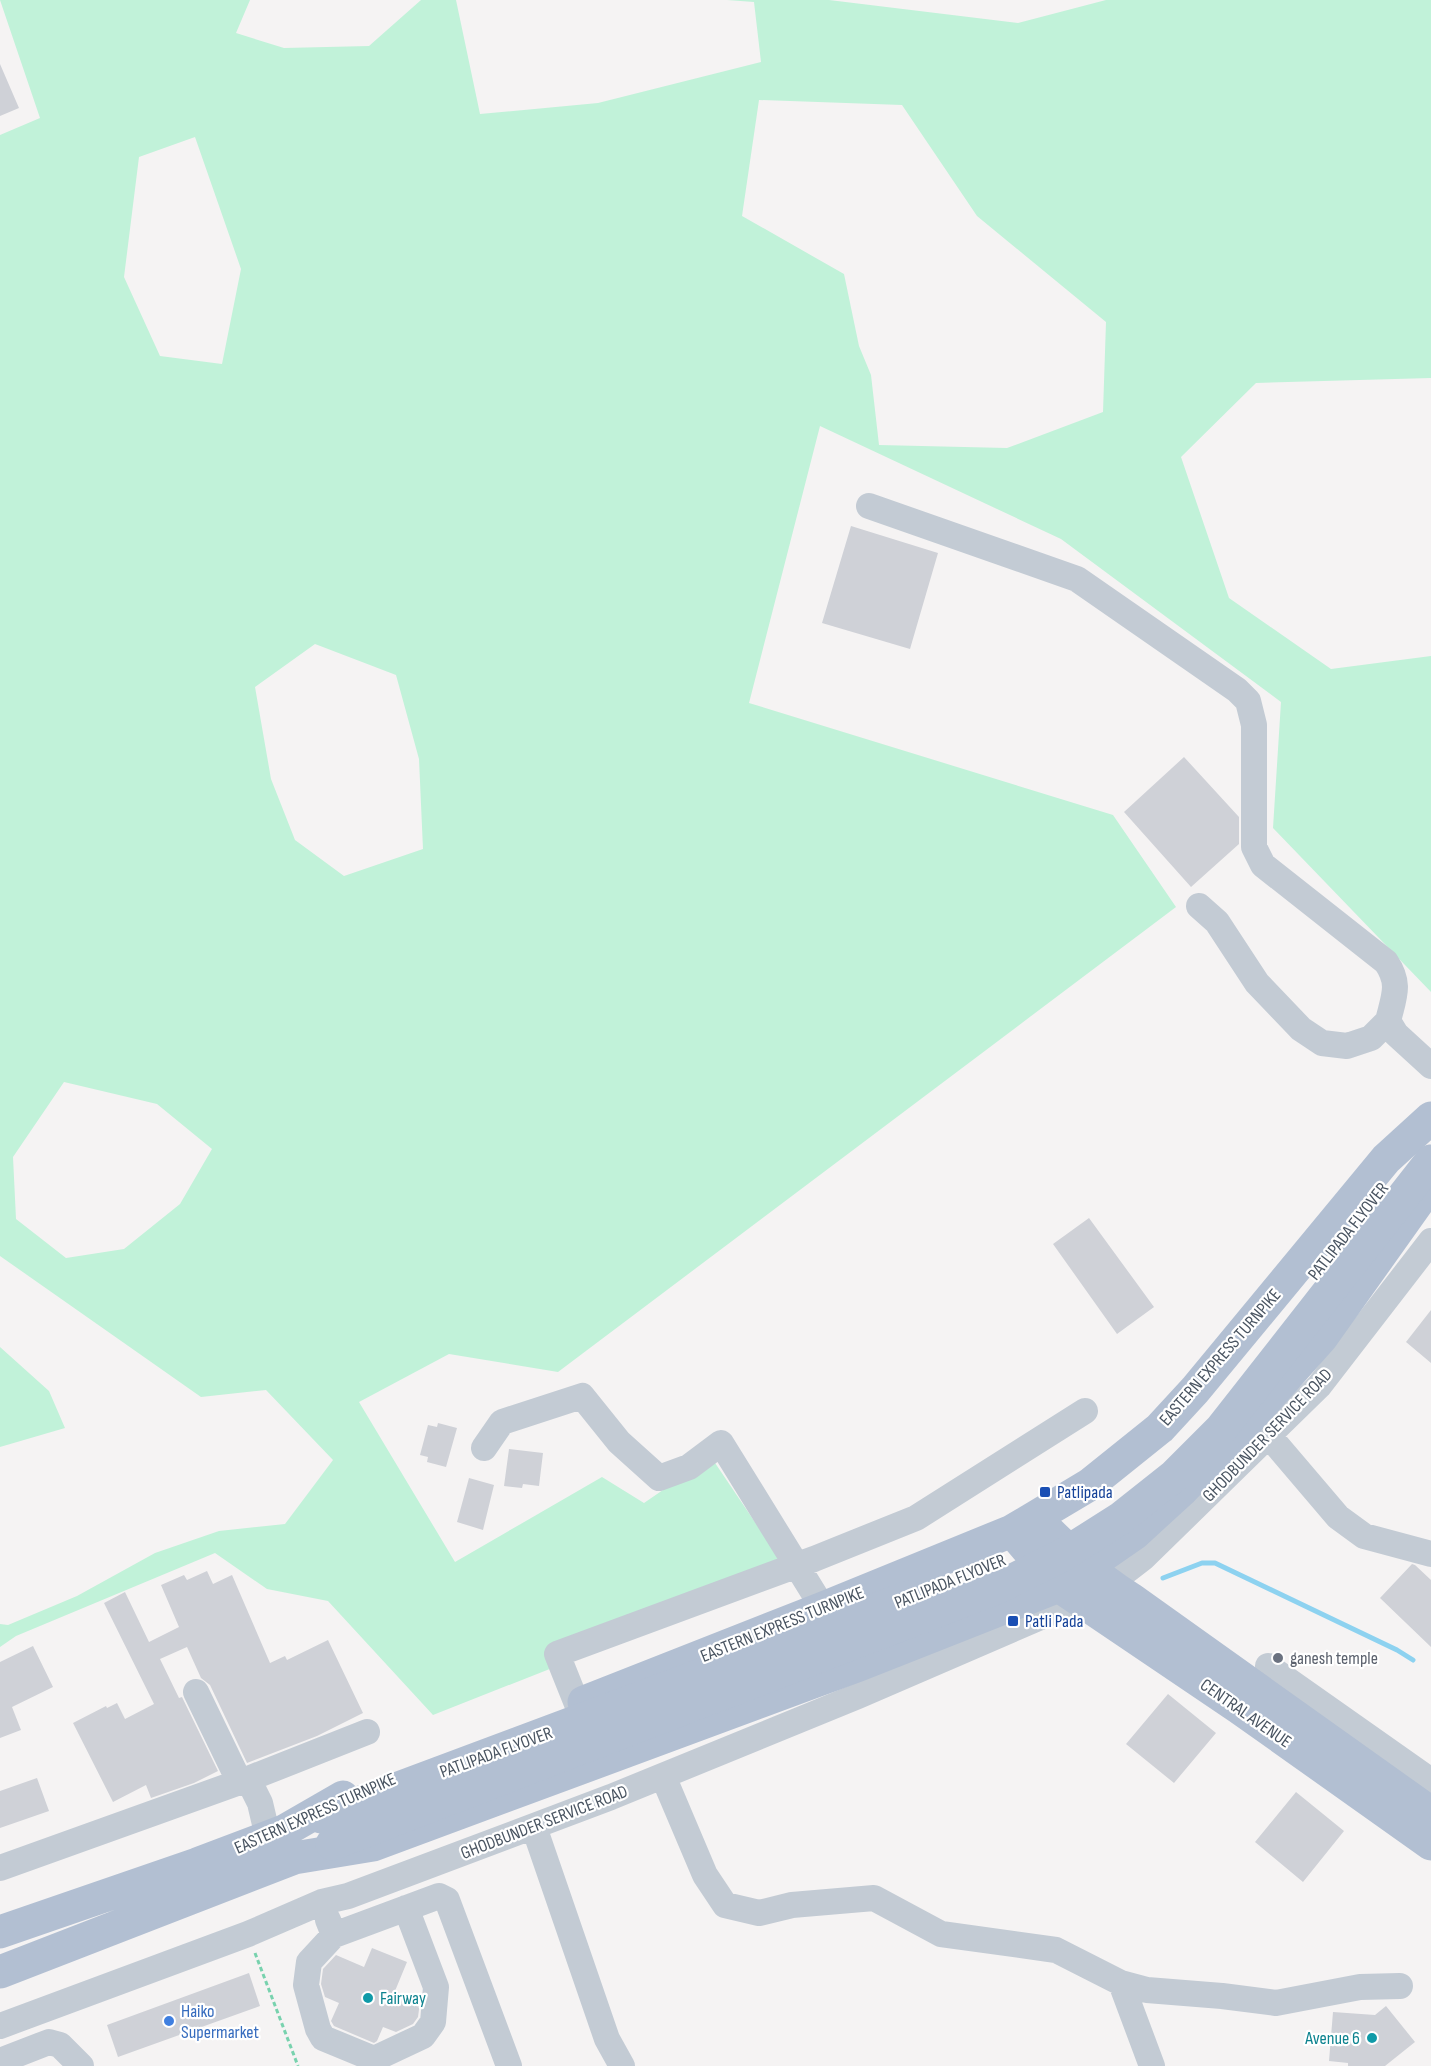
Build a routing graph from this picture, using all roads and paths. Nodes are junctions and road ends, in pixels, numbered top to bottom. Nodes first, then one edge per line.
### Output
1 (869, 506) dead end
2 (1199, 906) dead end
3 (1388, 1021) junction
4 (1431, 1066) edge
5 (1427, 1136) edge
6 (1431, 1182) edge
7 (1431, 1240) edge
8 (1085, 1411) dead end
9 (1269, 1436) junction
10 (484, 1448) dead end
11 (1023, 1525) junction
12 (1431, 1554) edge
13 (796, 1565) junction
14 (1097, 1576) junction
15 (1070, 1593) junction
16 (823, 1608) junction
17 (1268, 1666) dead end
18 (196, 1692) dead end
19 (577, 1704) junction
20 (368, 1732) dead end
21 (663, 1776) junction
22 (243, 1780) junction
23 (1431, 1781) edge
24 (1431, 1813) edge
25 (534, 1827) junction
26 (282, 1842) junction
27 (1431, 1844) edge
28 (0, 1868) edge
29 (322, 1902) junction
30 (406, 1908) junction
31 (0, 1932) edge
32 (248, 1934) junction
33 (334, 1935) junction
34 (0, 1972) edge
35 (1121, 1983) junction
36 (1400, 1986) dead end
37 (0, 2026) edge
38 (0, 2061) edge
39 (81, 2066) edge
40 (298, 2066) edge
41 (509, 2066) edge
42 (622, 2066) edge
43 (1152, 2066) edge

1 - 3 street
2 - 3 street
3 - 4 street
5 - 11 main road, EASTERN EXPRESS TURNPIKE
5 - 26 main road, PATLIPADA FLYOVER, bridge
6 - 14 main road, EASTERN EXPRESS TURNPIKE
7 - 9 street, GHODBUNDER SERVICE ROAD
8 - 13 street
9 - 12 street
9 - 14 street, GHODBUNDER SERVICE ROAD
10 - 13 street
11 - 14 main road, CENTRAL AVENUE
11 - 15 main road, CENTRAL AVENUE
11 - 16 main road, EASTERN EXPRESS TURNPIKE
13 - 16 street
13 - 19 street
14 - 15 main road, EASTERN EXPRESS TURNPIKE
14 - 24 main road, CENTRAL AVENUE
15 - 21 street, GHODBUNDER SERVICE ROAD
15 - 26 main road, EASTERN EXPRESS TURNPIKE
15 - 27 main road, CENTRAL AVENUE
16 - 19 main road, EASTERN EXPRESS TURNPIKE
17 - 23 street
18 - 22 street
19 - 26 main road, EASTERN EXPRESS TURNPIKE
20 - 22 street
21 - 25 street, GHODBUNDER SERVICE ROAD
21 - 35 street
22 - 26 street
22 - 28 street
25 - 29 street, GHODBUNDER SERVICE ROAD
25 - 42 street
26 - 31 main road, EASTERN EXPRESS TURNPIKE
26 - 34 main road, EASTERN EXPRESS TURNPIKE
29 - 32 street, GHODBUNDER SERVICE ROAD
29 - 33 street
30 - 33 street
30 - 33 street
30 - 41 street
32 - 37 street, GHODBUNDER SERVICE ROAD
32 - 40 path
35 - 36 street
35 - 43 street
38 - 39 street

